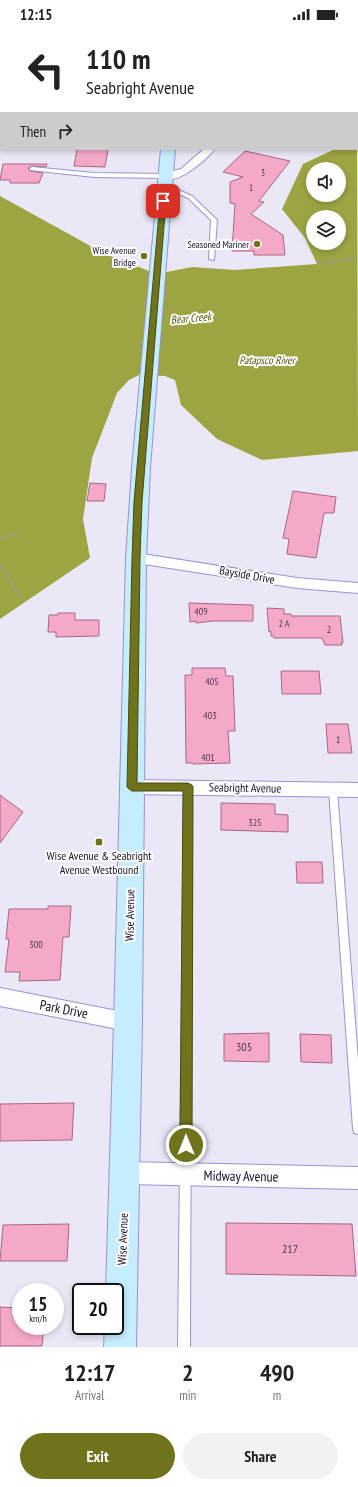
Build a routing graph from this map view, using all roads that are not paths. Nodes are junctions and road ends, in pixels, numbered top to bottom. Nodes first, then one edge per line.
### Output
1 (168, 150) edge
2 (209, 150) edge
3 (32, 169) dead end
4 (165, 182) junction
5 (212, 259) dead end
6 (136, 558) junction
7 (358, 588) edge
8 (132, 787) junction
9 (188, 787) junction
10 (333, 790) junction
11 (358, 790) edge
12 (0, 997) edge
13 (128, 1022) junction
14 (358, 1129) edge
15 (125, 1173) junction
16 (185, 1175) junction
17 (358, 1178) edge
18 (120, 1347) edge
19 (184, 1347) edge

1 - 4 main road, Wise Avenue
2 - 4 street
3 - 4 lane
4 - 5 lane
4 - 6 main road, Wise Avenue
6 - 7 street, Bayside Drive
6 - 8 main road, Wise Avenue
8 - 9 street, Seabright Avenue
8 - 13 main road, Wise Avenue
9 - 10 street, Seabright Avenue
9 - 16 lane
10 - 11 street, Seabright Avenue
10 - 14 lane
12 - 13 street, Park Drive
13 - 15 main road, Wise Avenue
15 - 16 street, Midway Avenue
15 - 18 main road, Wise Avenue
16 - 17 street, Midway Avenue
16 - 19 lane

